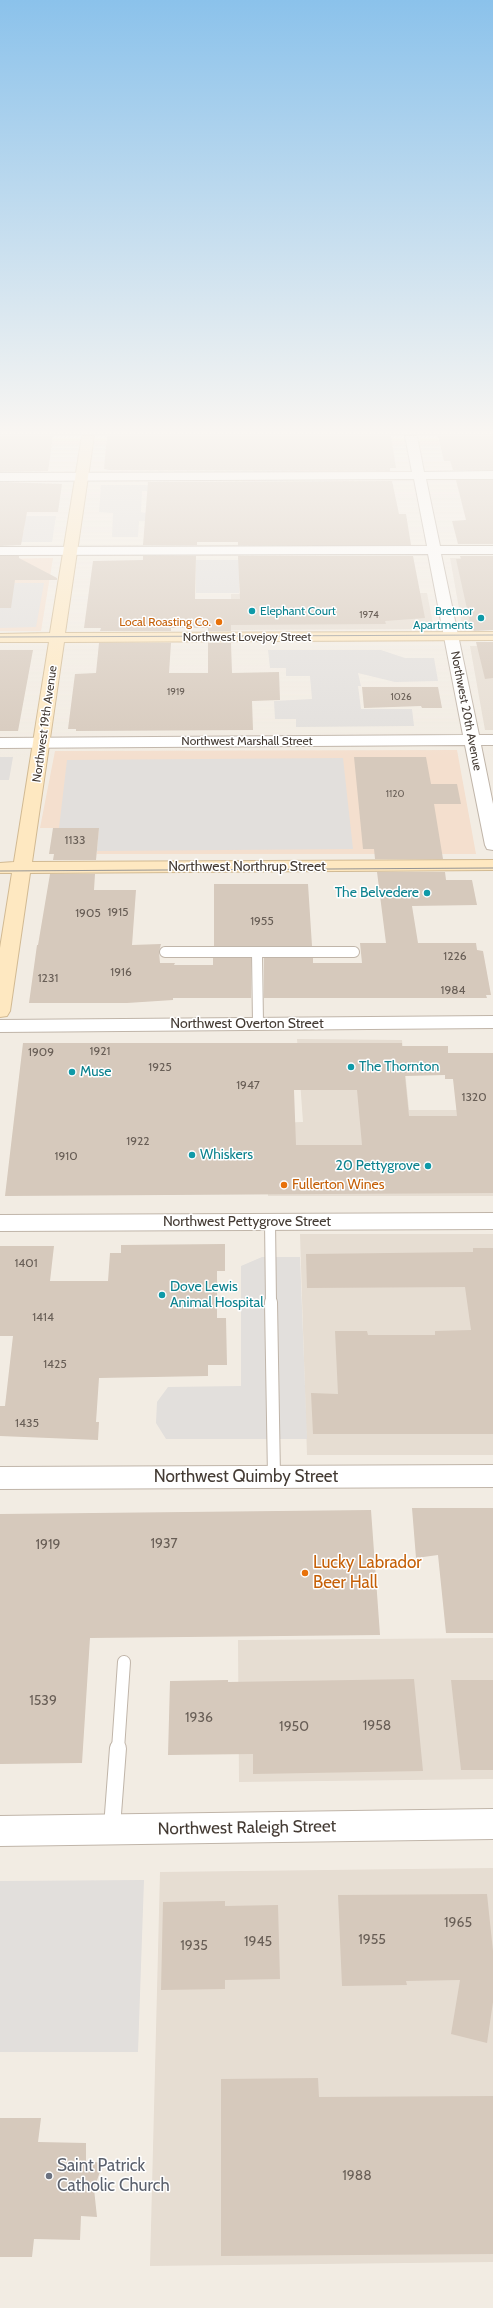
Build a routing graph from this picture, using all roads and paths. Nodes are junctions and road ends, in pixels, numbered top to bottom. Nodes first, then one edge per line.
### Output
1 (72, 544) edge
2 (432, 544) edge
3 (433, 550) junction
4 (493, 550) edge
5 (0, 551) edge
6 (71, 551) junction
7 (493, 636) edge
8 (452, 637) junction
9 (0, 638) edge
10 (57, 638) junction
11 (471, 740) junction
12 (493, 740) edge
13 (42, 742) junction
14 (0, 743) edge
15 (493, 844) edge
16 (493, 865) edge
17 (0, 868) edge
18 (23, 868) junction
19 (164, 952) dead end
20 (257, 952) junction
21 (354, 952) dead end
22 (0, 1011) edge
23 (493, 1022) edge
24 (258, 1024) junction
25 (0, 1026) edge
26 (493, 1221) edge
27 (270, 1222) junction
28 (0, 1223) edge
29 (493, 1476) edge
30 (274, 1477) junction
31 (0, 1478) edge
32 (124, 1662) dead end
33 (493, 1824) edge
34 (112, 1830) junction
35 (0, 1831) edge

1 - 6 street, Northwest 19th Avenue
2 - 3 street, Northwest 20th Avenue
3 - 4 street
3 - 6 street
3 - 8 street, Northwest 20th Avenue
5 - 6 street
6 - 10 street, Northwest 19th Avenue
7 - 8 street, Northwest Lovejoy Street
8 - 10 street, Northwest Lovejoy Street
8 - 11 street, Northwest 20th Avenue
9 - 10 street, Northwest Lovejoy Street
10 - 13 street, Northwest 19th Avenue
11 - 12 street, Northwest Marshall Street
11 - 13 street, Northwest Marshall Street
11 - 15 street, Northwest 20th Avenue
13 - 14 street, Northwest Marshall Street
13 - 18 street, Northwest 19th Avenue
16 - 18 street, Northwest Northrup Street
17 - 18 street, Northwest Northrup Street
18 - 22 street, Northwest 19th Avenue
19 - 20 lane
20 - 21 lane
20 - 24 lane
23 - 24 street, Northwest Overton Street
24 - 25 street, Northwest Overton Street
26 - 27 street, Northwest Pettygrove Street
27 - 28 street, Northwest Pettygrove Street
27 - 30 lane
29 - 30 street, Northwest Quimby Street
30 - 31 street, Northwest Quimby Street
32 - 34 lane
33 - 34 street, Northwest Raleigh Street
34 - 35 street, Northwest Raleigh Street

